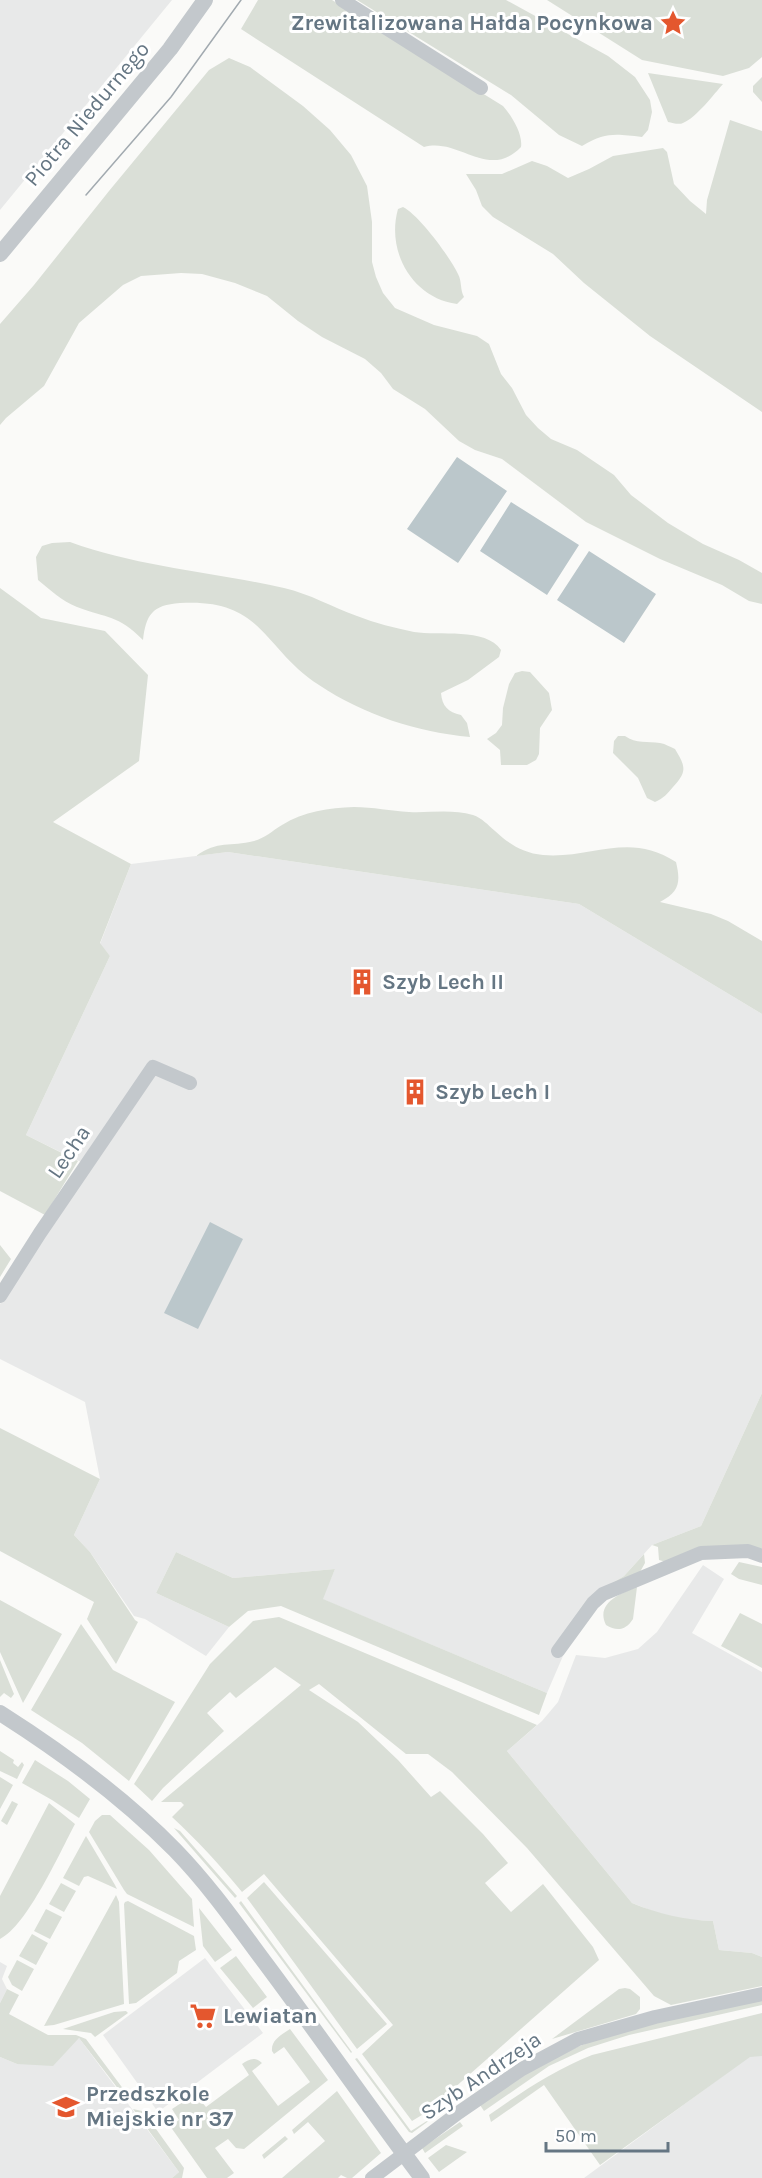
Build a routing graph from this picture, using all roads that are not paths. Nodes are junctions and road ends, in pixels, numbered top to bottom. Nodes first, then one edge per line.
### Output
1 (205, 0) edge
2 (342, 0) edge
3 (480, 88) dead end
4 (0, 254) edge
5 (190, 1083) dead end
6 (0, 1296) edge
7 (762, 1556) edge
8 (558, 1652) dead end
9 (0, 1713) edge
10 (762, 1994) edge
11 (404, 2153) junction
12 (372, 2178) edge
13 (422, 2178) edge

1 - 4 street, Piotra Niedurnego
2 - 3 street
5 - 6 street, Lecha
7 - 8 street
9 - 11 street
10 - 11 street, Szyb Andrzeja
11 - 12 street, Szyb Andrzeja
11 - 13 street

